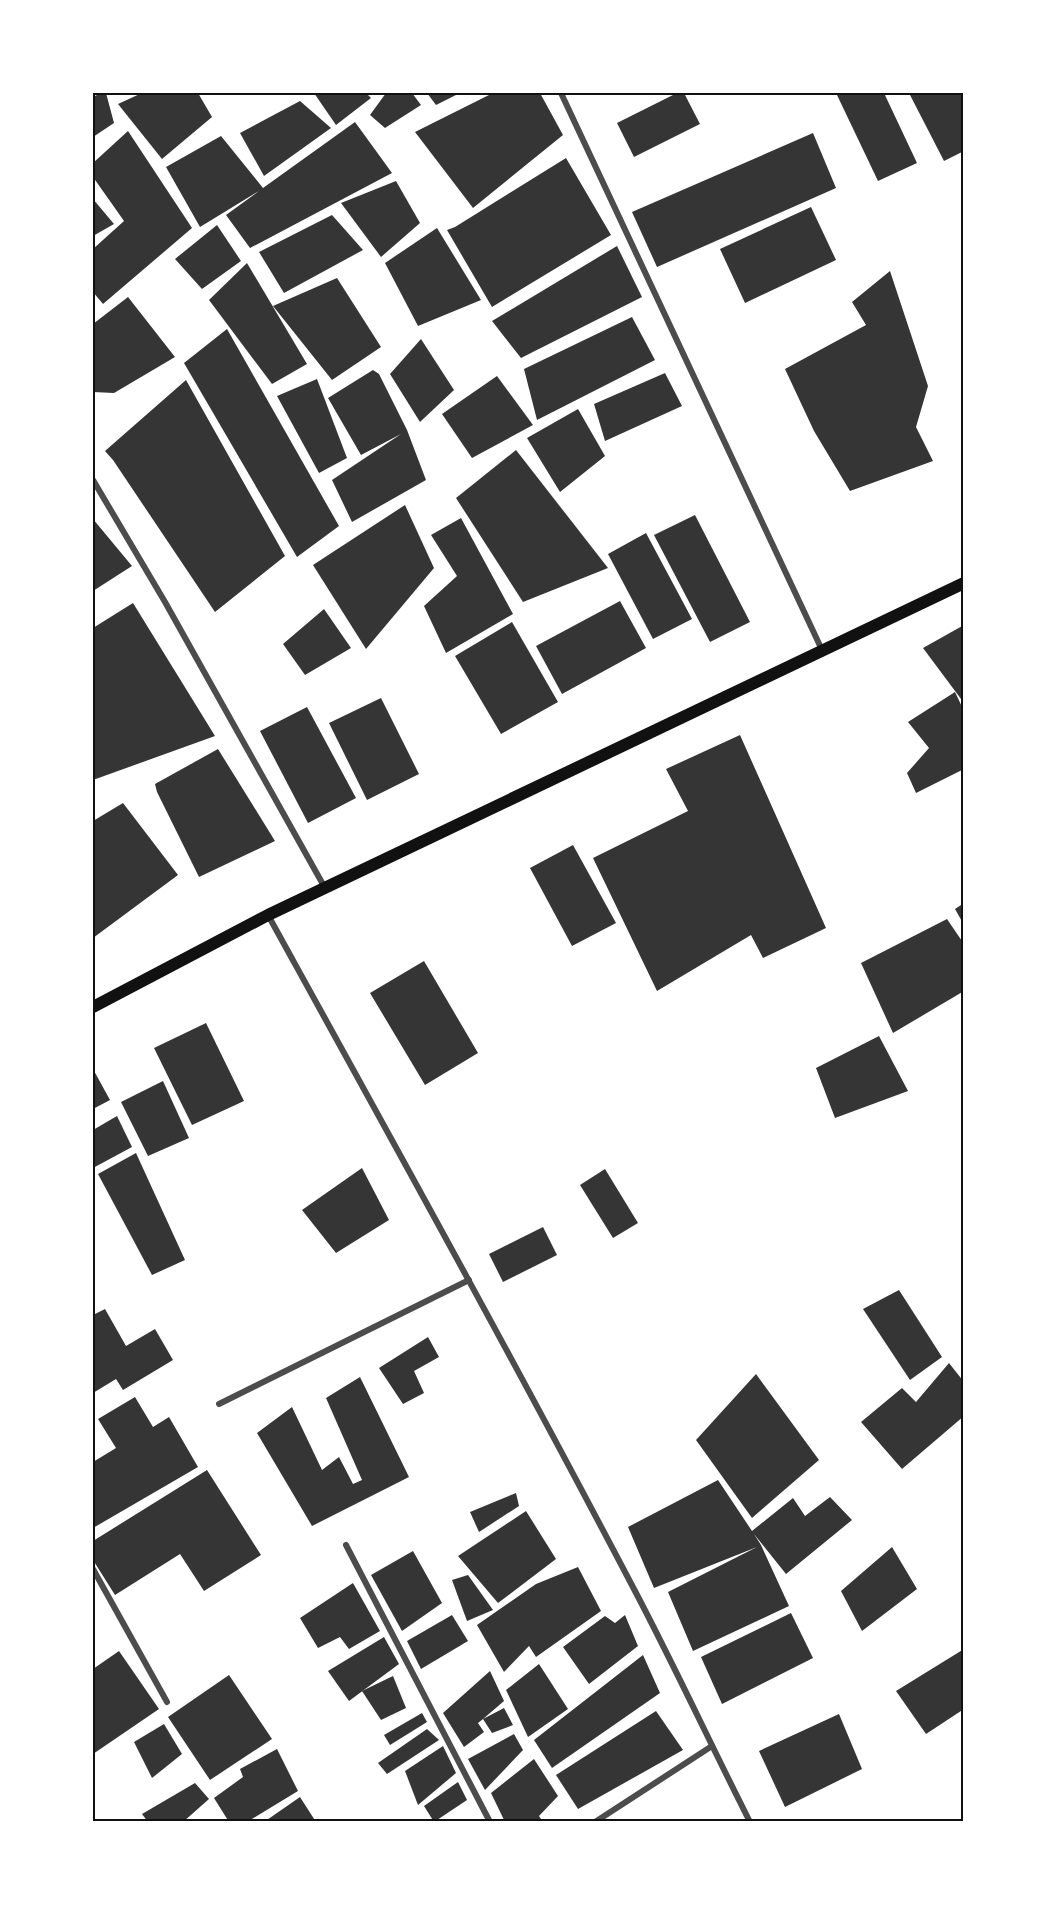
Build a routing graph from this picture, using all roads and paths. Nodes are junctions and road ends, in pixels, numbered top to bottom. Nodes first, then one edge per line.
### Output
1 (561, 93) edge
2 (93, 480) edge
3 (964, 583) edge
4 (822, 650) junction
5 (326, 888) junction
6 (268, 915) junction
7 (93, 1007) edge
8 (469, 1280) junction
9 (219, 1404) dead end
10 (346, 1545) dead end
11 (93, 1569) edge
12 (167, 1702) dead end
13 (712, 1746) junction
14 (490, 1822) edge
15 (594, 1822) edge
16 (750, 1822) edge

1 - 4 street
2 - 5 street
3 - 4 main road
4 - 5 main road
5 - 6 main road
6 - 7 main road
6 - 8 street
8 - 9 street
8 - 13 street
10 - 14 street
11 - 12 street
13 - 15 street
13 - 16 street

